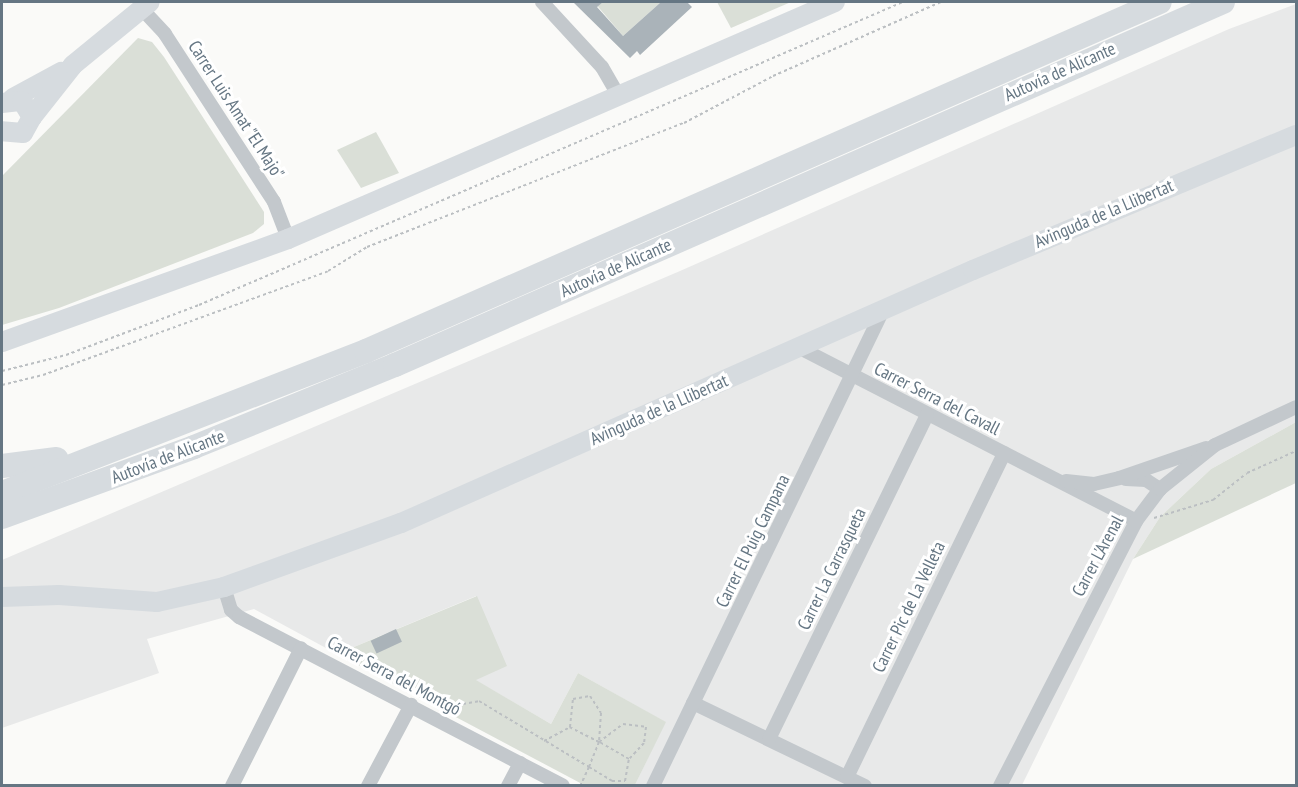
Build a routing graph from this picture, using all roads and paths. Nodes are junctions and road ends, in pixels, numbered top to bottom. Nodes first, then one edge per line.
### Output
1 (542, 2) edge
2 (835, 2) edge
3 (903, 2) edge
4 (941, 2) edge
5 (1160, 2) edge
6 (1223, 2) edge
7 (146, 5) edge
8 (74, 65) junction
9 (619, 97) junction
10 (6, 99) edge
11 (32, 117) junction
12 (1296, 135) edge
13 (5, 138) edge
14 (288, 238) junction
15 (883, 310) junction
16 (2, 342) edge
17 (800, 348) junction
18 (2, 371) edge
19 (854, 377) junction
20 (2, 386) edge
21 (1296, 407) edge
22 (927, 415) junction
23 (140, 438) junction
24 (1215, 445) junction
25 (1296, 451) edge
26 (1004, 453) junction
27 (2, 466) edge
28 (1119, 478) junction
29 (1058, 480) junction
30 (108, 481) junction
31 (1160, 489) junction
32 (2, 492) edge
33 (2, 517) edge
34 (1160, 517) dead end
35 (1136, 520) junction
36 (2, 534) edge
37 (224, 587) junction
38 (2, 597) edge
39 (301, 648) junction
40 (693, 703) junction
41 (411, 705) junction
42 (443, 722) junction
43 (570, 727) junction
44 (769, 739) junction
45 (543, 742) junction
46 (599, 742) junction
47 (630, 759) junction
48 (520, 763) junction
49 (589, 767) junction
50 (847, 777) junction
51 (232, 786) edge
52 (368, 786) edge
53 (508, 786) edge
54 (563, 786) edge
55 (580, 786) edge
56 (653, 786) edge
57 (865, 786) edge
58 (1000, 786) edge

1 - 9 street
2 - 9 street
3 - 18 path
4 - 20 path
5 - 23 highway, Autovía de Alicante
6 - 30 highway, Autovía de Alicante
7 - 8 street
7 - 14 street, Carrer Luis Amat "El Majo"
8 - 10 street
8 - 11 street
9 - 14 street
10 - 11 street
11 - 13 street
12 - 15 street, Avinguda de la Llibertat
14 - 16 street
15 - 17 street, Avinguda de la Llibertat
15 - 19 street, Carrer El Puig Campana
17 - 19 street, Carrer Serra del Cavall
17 - 37 street, Avinguda de la Llibertat
19 - 22 street, Carrer Serra del Cavall
19 - 40 street, Carrer El Puig Campana
21 - 24 street, Carrer L'Arenal
22 - 26 street, Carrer Serra del Cavall
22 - 44 street, Carrer La Carrasqueta
23 - 27 highway
23 - 32 highway, Autovía de Alicante
24 - 28 street, Carrer Serra del Cavall
24 - 31 street, Carrer L'Arenal
25 - 34 path
26 - 29 street, Carrer Serra del Cavall
26 - 50 street, Carrer Pic de La Velleta
28 - 29 street, Carrer Serra del Cavall
28 - 31 street, Carrer Serra del Cavall
29 - 35 street, Carrer Serra del Cavall
30 - 33 highway, Autovía de Alicante
30 - 36 highway
31 - 35 street, Carrer L'Arenal
35 - 58 street, Carrer L'Arenal
37 - 38 street, Avinguda de la Llibertat
37 - 39 street, Carrer Serra del Montgó
39 - 41 street, Carrer Serra del Montgó
39 - 51 street
40 - 44 street
40 - 56 street, Carrer El Puig Campana
41 - 42 street, Carrer Serra del Montgó
41 - 52 street
42 - 45 path
42 - 48 street, Carrer Serra del Montgó
43 - 45 path
43 - 46 path
43 - 46 path
44 - 50 street
45 - 49 path
46 - 47 path
46 - 47 path
46 - 49 path
47 - 49 path
48 - 53 street
48 - 54 street, Carrer Serra del Montgó
49 - 55 path
50 - 57 street

